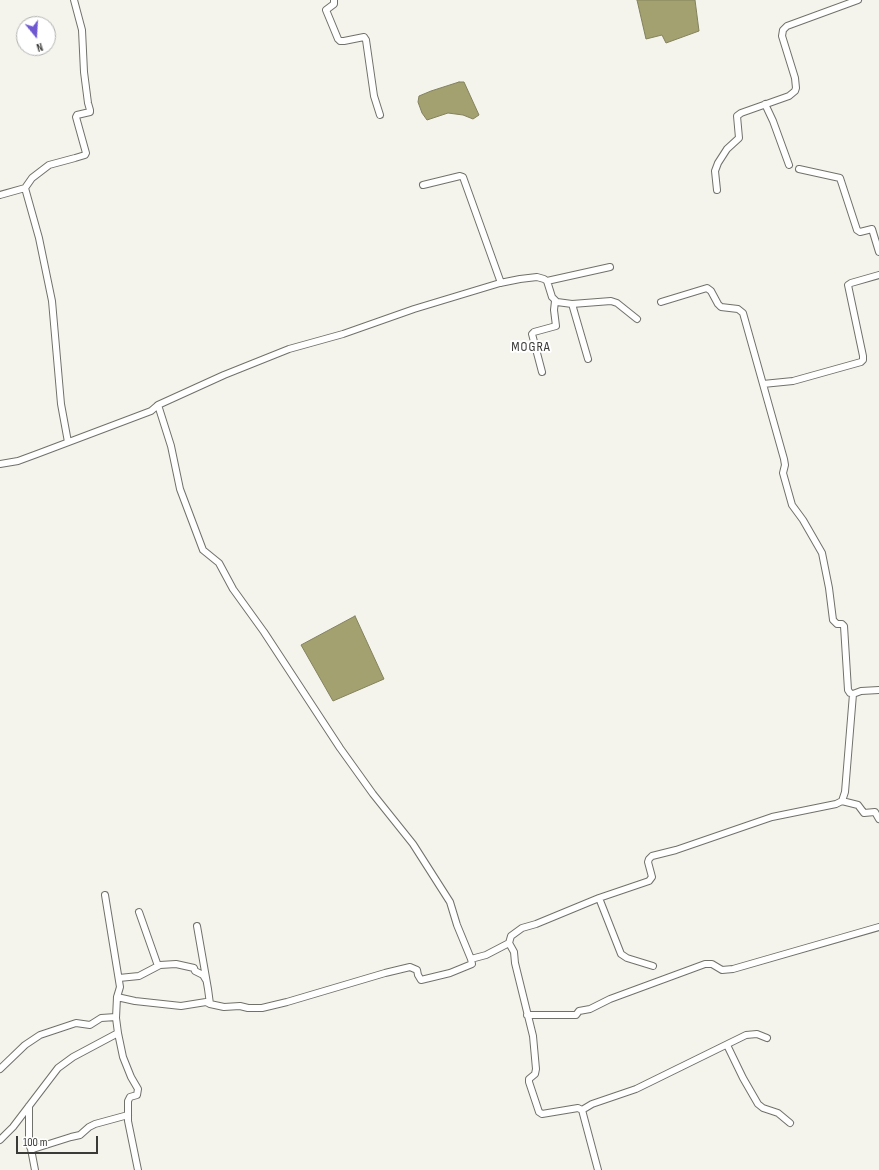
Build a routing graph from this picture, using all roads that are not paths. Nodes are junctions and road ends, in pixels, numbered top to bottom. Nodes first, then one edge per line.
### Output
1 (74, 0) edge
2 (334, 0) edge
3 (858, 0) edge
4 (765, 104) junction
5 (380, 115) dead end
6 (789, 165) dead end
7 (799, 169) dead end
8 (423, 185) dead end
9 (25, 188) junction
10 (717, 190) dead end
11 (0, 195) edge
12 (879, 252) edge
13 (610, 267) dead end
14 (879, 275) edge
15 (546, 281) junction
16 (501, 283) junction
17 (555, 301) junction
18 (661, 302) dead end
19 (572, 304) junction
20 (636, 319) dead end
21 (588, 358) dead end
22 (542, 372) dead end
23 (763, 384) junction
24 (158, 405) junction
25 (68, 442) junction
26 (0, 464) edge
27 (879, 690) edge
28 (853, 694) junction
29 (842, 801) junction
30 (879, 819) edge
31 (105, 895) dead end
32 (598, 898) junction
33 (139, 912) dead end
34 (197, 926) dead end
35 (879, 928) edge
36 (509, 943) junction
37 (471, 960) junction
38 (158, 966) junction
39 (653, 966) dead end
40 (119, 978) junction
41 (206, 980) junction
42 (117, 997) junction
43 (210, 1004) junction
44 (527, 1015) junction
45 (116, 1018) junction
46 (118, 1033) junction
47 (768, 1038) dead end
48 (726, 1045) junction
49 (0, 1069) edge
50 (29, 1106) junction
51 (582, 1110) junction
52 (128, 1116) junction
53 (790, 1123) dead end
54 (0, 1140) edge
55 (31, 1149) junction
56 (34, 1170) edge
57 (138, 1170) edge
58 (598, 1170) edge

1 - 9 street
2 - 5 street
3 - 4 street
4 - 6 street
4 - 10 street
7 - 12 street
8 - 16 street
9 - 11 street
9 - 25 street
13 - 15 street
14 - 23 street
15 - 16 street
15 - 17 street
16 - 24 street
17 - 19 street
17 - 22 street
18 - 23 street
19 - 20 street
19 - 21 street
23 - 28 street
24 - 25 street
24 - 37 street
25 - 26 street
27 - 28 street
28 - 29 street
29 - 30 street
29 - 32 street
31 - 40 street
32 - 36 street
32 - 39 street
33 - 38 street
34 - 41 street
35 - 44 street
36 - 37 street
36 - 44 street
37 - 43 street
38 - 40 street
38 - 41 street
40 - 42 street
41 - 43 street
42 - 43 street
42 - 45 street
44 - 51 street
45 - 46 street
45 - 49 street
46 - 50 street
46 - 52 street
47 - 48 street
48 - 51 street
48 - 53 street
50 - 54 street
50 - 55 street
51 - 58 street
52 - 55 street
52 - 57 street
55 - 56 street

